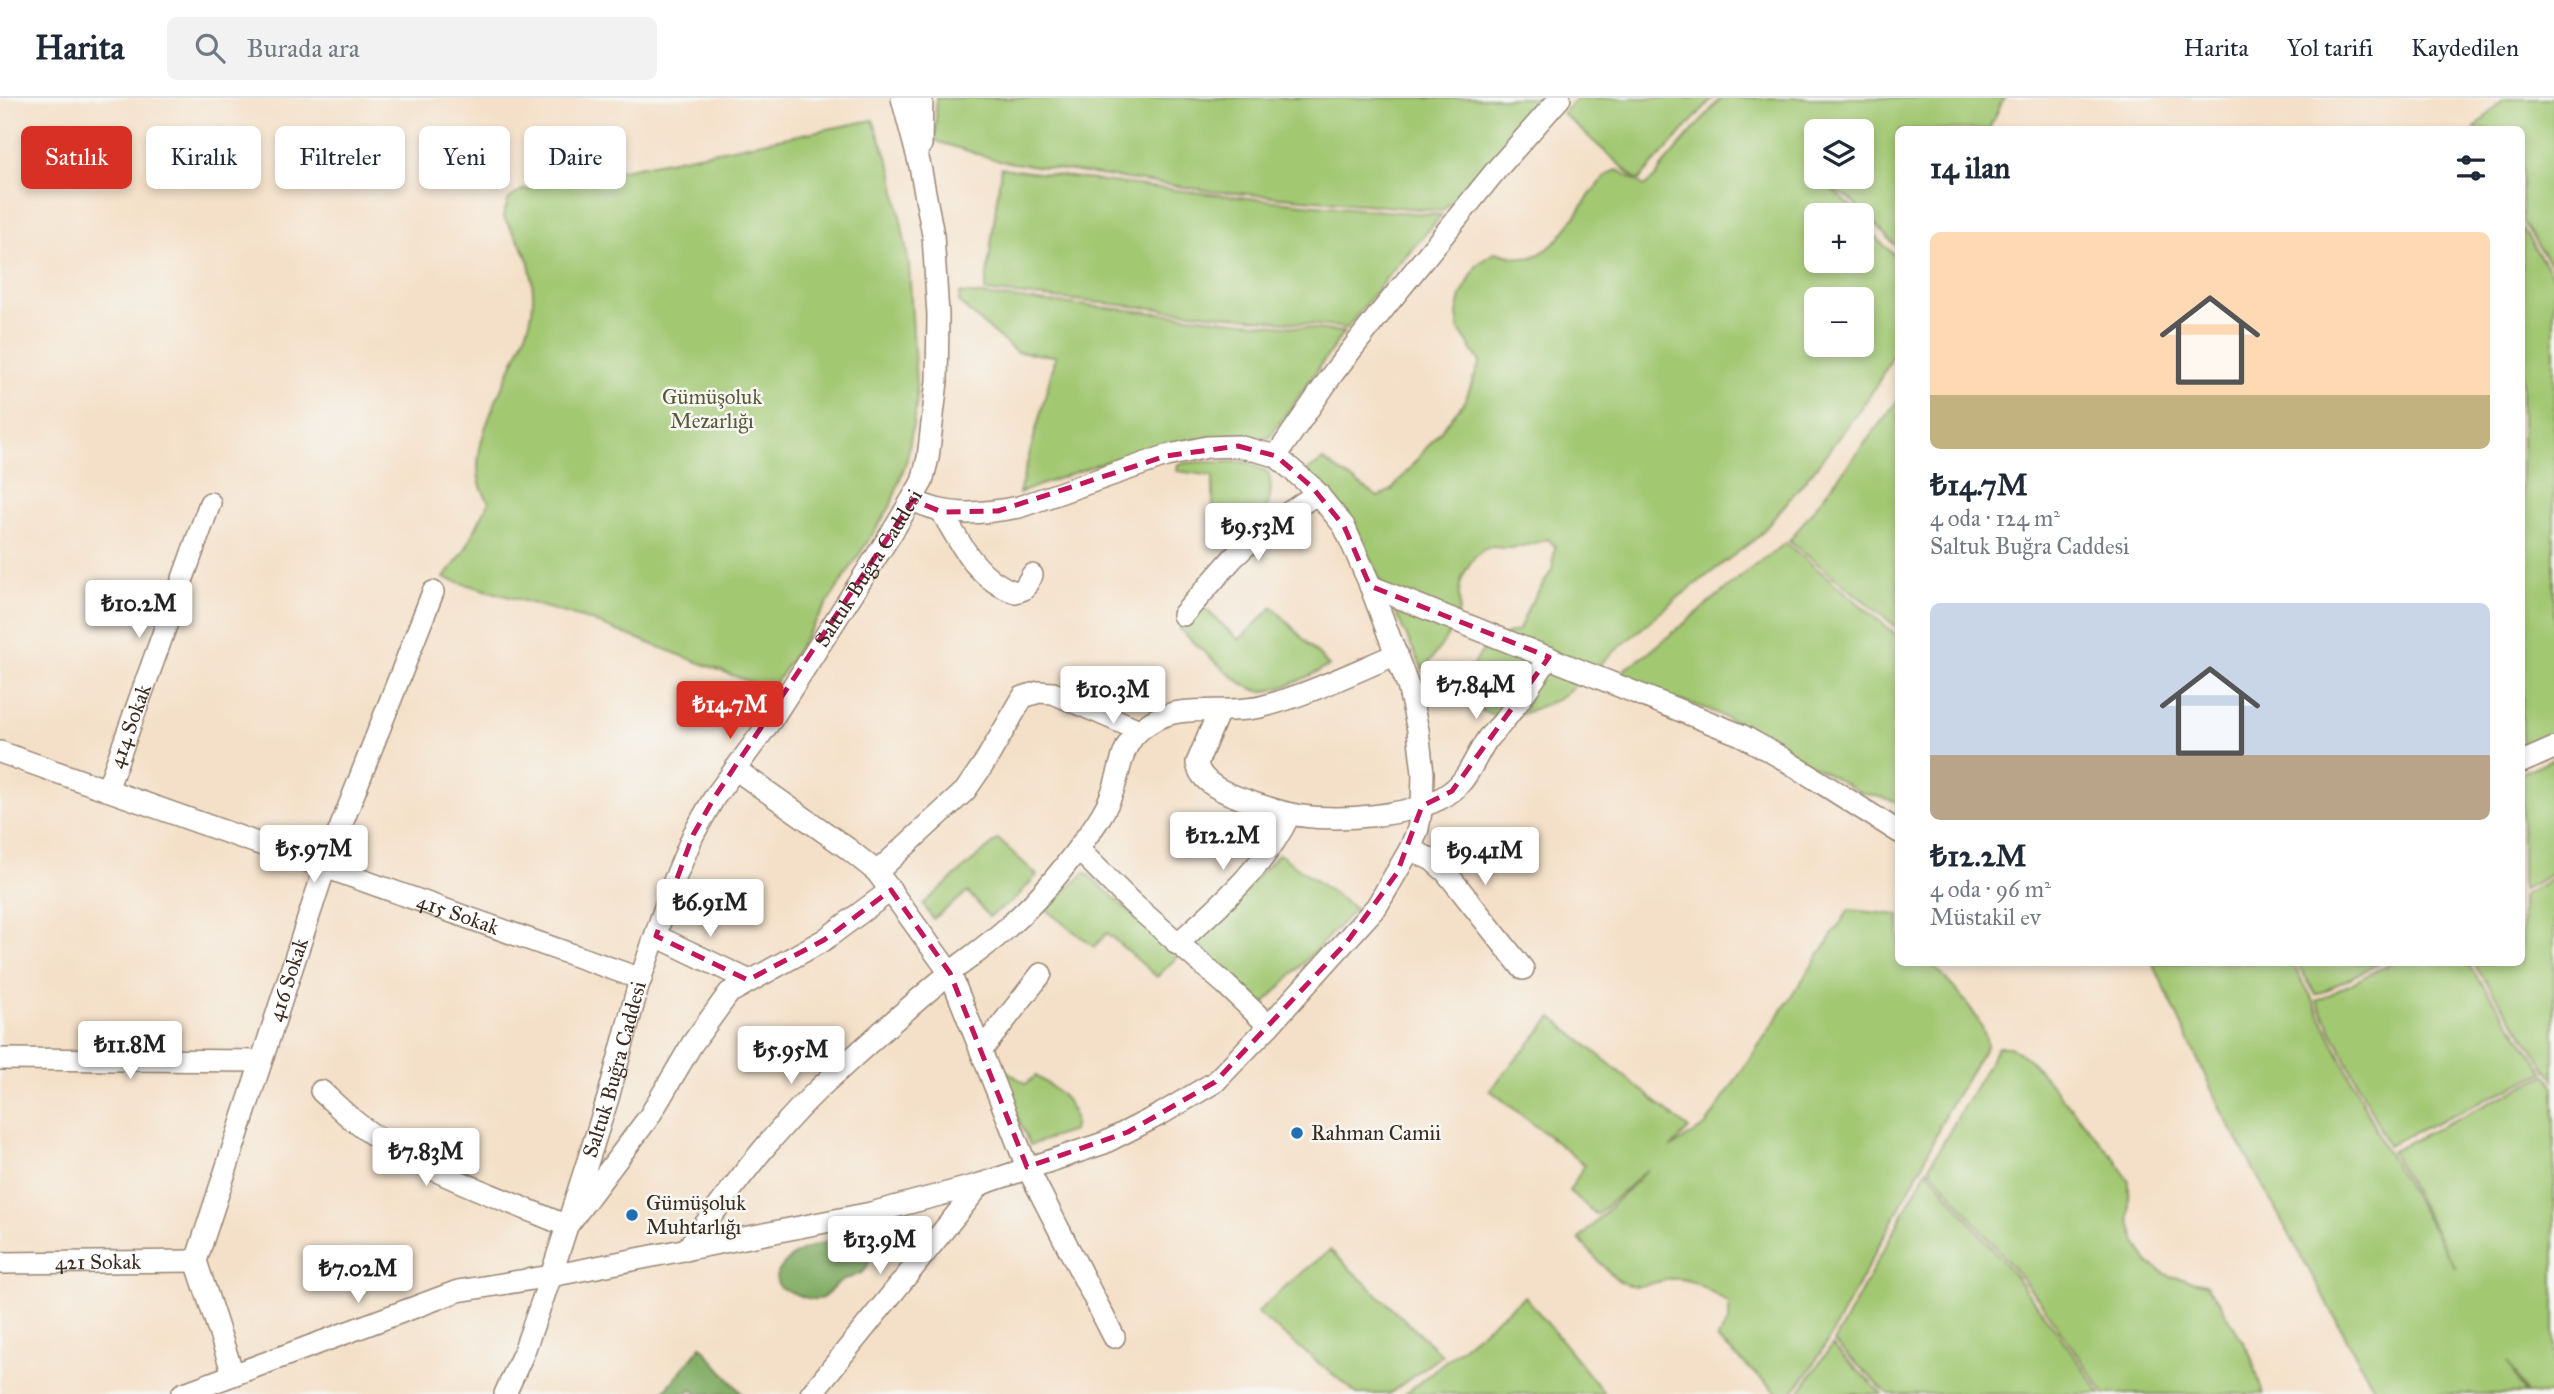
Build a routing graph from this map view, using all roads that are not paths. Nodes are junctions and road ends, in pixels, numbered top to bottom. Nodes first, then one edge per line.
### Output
1 (902, 98) edge
2 (922, 98) edge
3 (1560, 98) edge
4 (920, 166) junction
5 (1276, 456) junction
6 (1318, 493) junction
7 (913, 500) junction
8 (210, 503) dead end
9 (942, 512) junction
10 (1032, 575) dead end
11 (1370, 586) junction
12 (433, 592) dead end
13 (1183, 615) dead end
14 (1397, 654) junction
15 (1549, 657) junction
16 (1219, 711) junction
17 (1139, 730) junction
18 (2554, 748) edge
19 (0, 752) edge
20 (2525, 761) edge
21 (735, 769) junction
22 (107, 790) junction
23 (1422, 806) junction
24 (1290, 814) junction
25 (1895, 829) edge
26 (1078, 849) junction
27 (1410, 849) junction
28 (325, 867) junction
29 (877, 872) junction
30 (891, 890) junction
31 (656, 936) junction
32 (1177, 944) junction
33 (1523, 968) dead end
34 (950, 973) junction
35 (1041, 974) dead end
36 (641, 979) junction
37 (748, 980) junction
38 (1269, 1026) junction
39 (981, 1051) junction
40 (0, 1059) edge
41 (261, 1061) junction
42 (321, 1091) dead end
43 (1027, 1167) junction
44 (981, 1184) junction
45 (567, 1226) junction
46 (686, 1250) junction
47 (196, 1261) junction
48 (0, 1263) edge
49 (551, 1276) junction
50 (1114, 1337) dead end
51 (233, 1374) junction
52 (182, 1394) edge
53 (505, 1394) edge
54 (811, 1394) edge

1 - 4 street, Saltuk Buğra Caddesi
2 - 4 street
3 - 5 street
4 - 7 street, Saltuk Buğra Caddesi
5 - 6 street
5 - 9 street
6 - 11 street
6 - 13 street
7 - 9 street
7 - 21 street, Saltuk Buğra Caddesi
8 - 22 street, 414 Sokak
9 - 10 street
11 - 14 street
11 - 15 street
12 - 28 street, 416 Sokak
14 - 16 street
14 - 23 street
15 - 23 street
15 - 25 street
16 - 17 street
16 - 24 street
17 - 26 street
17 - 29 street
18 - 20 street
19 - 22 street, 415 Sokak
21 - 29 street
21 - 31 street, Saltuk Buğra Caddesi
22 - 28 street, 415 Sokak
23 - 24 street
23 - 27 street
24 - 32 street
26 - 32 street
26 - 34 street
27 - 33 street
27 - 38 street
28 - 36 street, 415 Sokak
28 - 41 street, 416 Sokak
29 - 30 street
30 - 34 street
30 - 37 street
31 - 36 street, Saltuk Buğra Caddesi
31 - 37 street
32 - 38 street
34 - 39 street
34 - 46 street
35 - 39 street
36 - 45 street, Saltuk Buğra Caddesi
37 - 45 street
38 - 43 street
39 - 43 street
40 - 41 street
41 - 47 street, 416 Sokak
42 - 45 street
43 - 44 street
43 - 50 street
44 - 46 street
44 - 54 street
45 - 49 street, Saltuk Buğra Caddesi
46 - 49 street
47 - 48 street, 421 Sokak
47 - 51 street
49 - 51 street
49 - 53 street, Saltuk Buğra Caddesi
51 - 52 street

